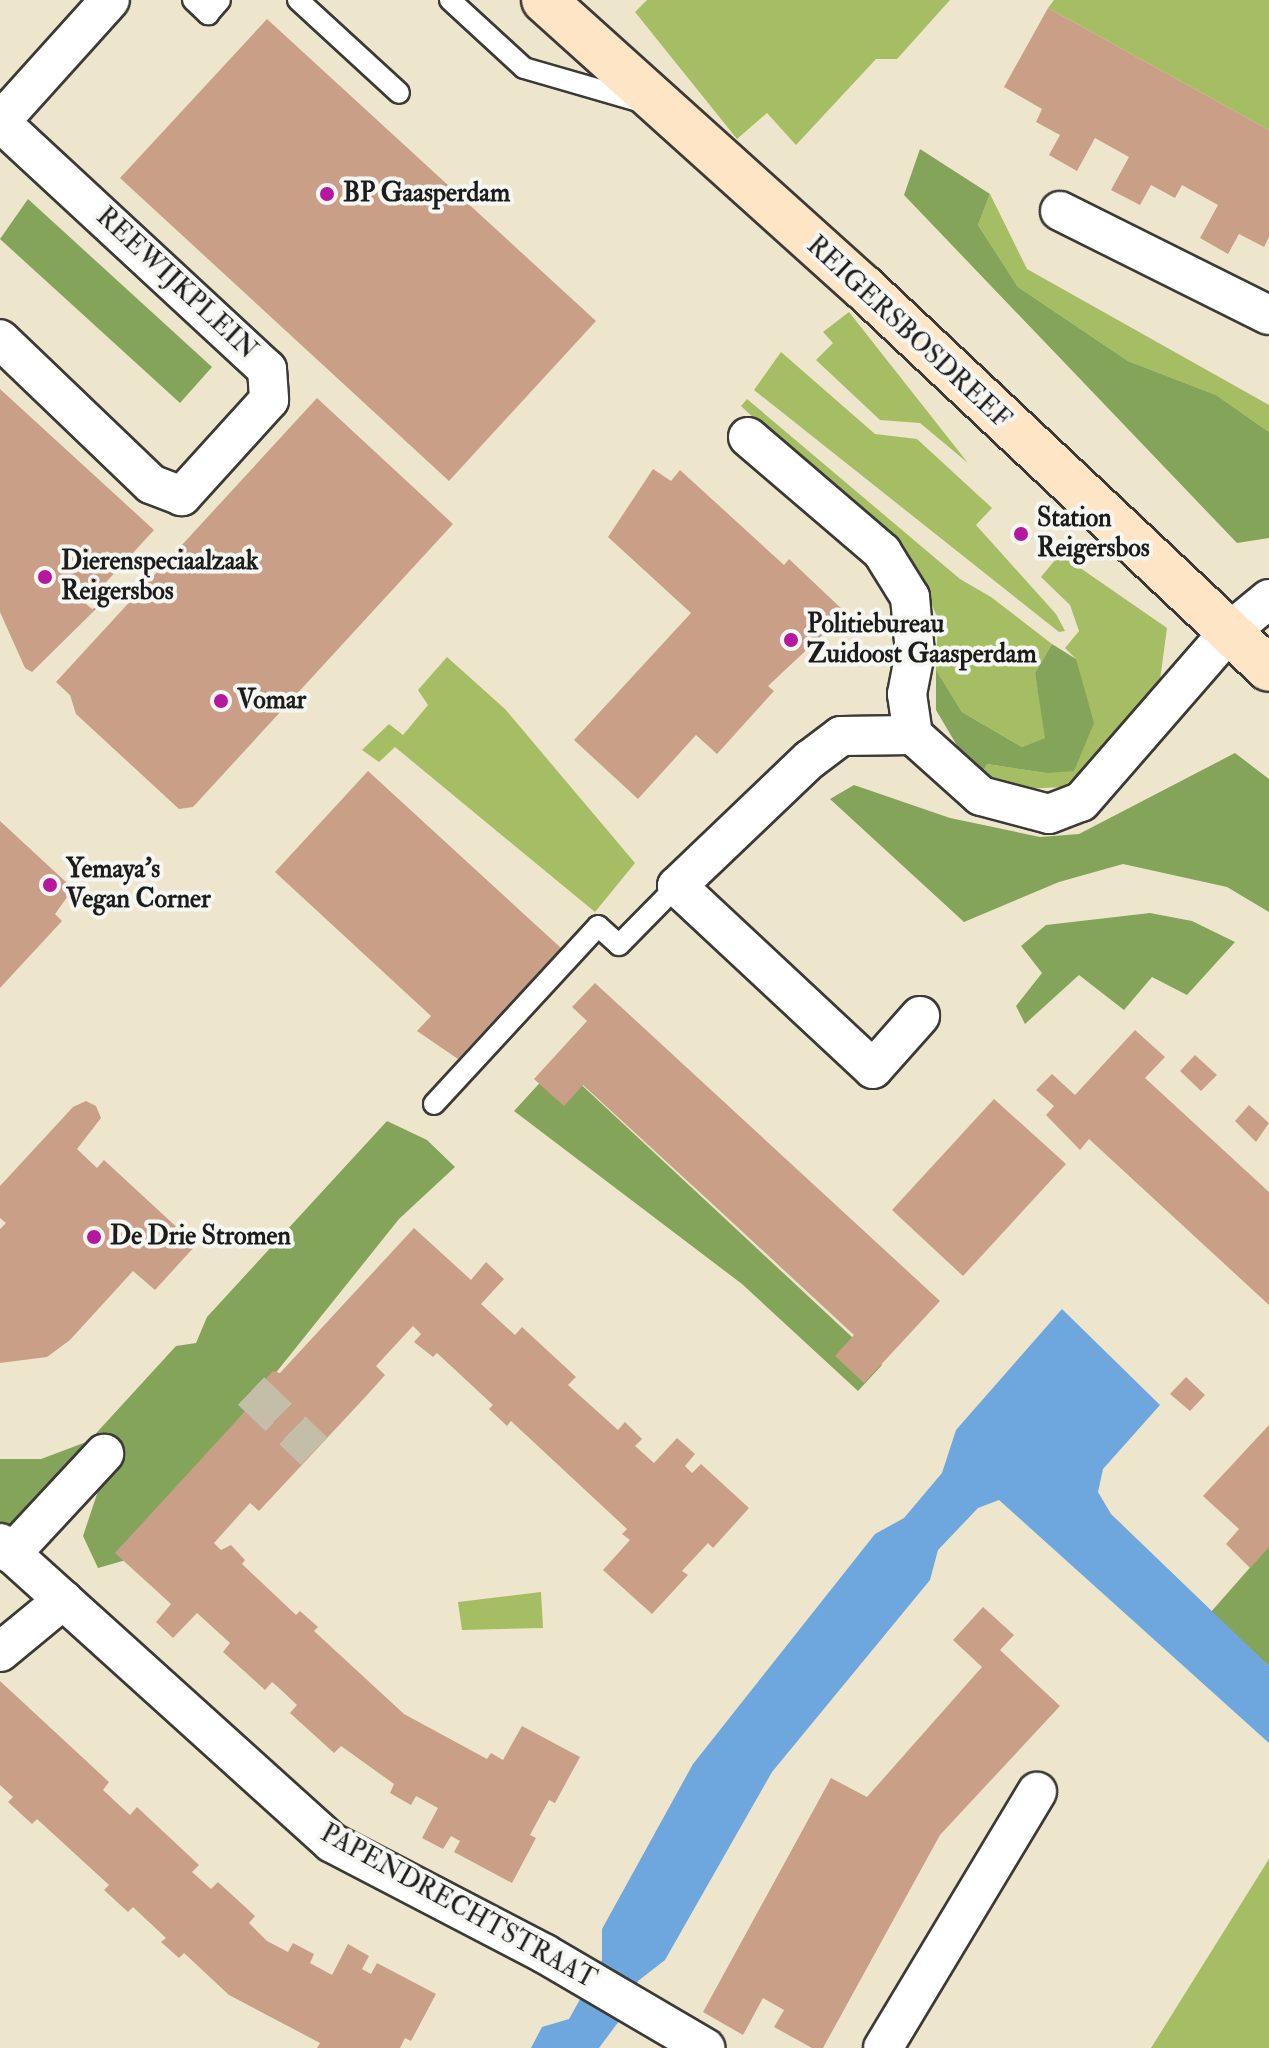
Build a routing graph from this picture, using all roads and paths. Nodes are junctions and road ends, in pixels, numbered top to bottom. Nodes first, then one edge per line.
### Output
1 (110, 0) edge
2 (193, 0) edge
3 (220, 0) edge
4 (298, 0) edge
5 (450, 0) edge
6 (544, 0) edge
7 (399, 93) dead end
8 (659, 107) junction
9 (0, 122) edge
10 (1060, 211) dead end
11 (1269, 315) edge
12 (0, 339) edge
13 (748, 437) dead end
14 (1269, 599) edge
15 (1229, 632) junction
16 (1269, 669) edge
17 (913, 735) junction
18 (677, 886) junction
19 (920, 1016) dead end
20 (434, 1104) dead end
21 (104, 1454) dead end
22 (6, 1548) edge
23 (63, 1600) junction
24 (0, 1652) edge
25 (1037, 1792) dead end
26 (705, 2048) edge
27 (883, 2048) edge

1 - 9 street, REEWIJKPLEIN
2 - 3 lane
4 - 7 lane
5 - 8 lane
6 - 8 street, REIGERSBOSDREEF
8 - 15 street, REIGERSBOSDREEF
9 - 12 street, REEWIJKPLEIN
10 - 11 street
13 - 17 street
14 - 15 street
15 - 16 street, REIGERSBOSDREEF
15 - 17 street
17 - 18 street
18 - 19 street
18 - 20 lane
21 - 22 street, PAPENDRECHTSTRAAT
22 - 23 street, PAPENDRECHTSTRAAT
23 - 24 street
23 - 26 street, PAPENDRECHTSTRAAT
25 - 27 street

